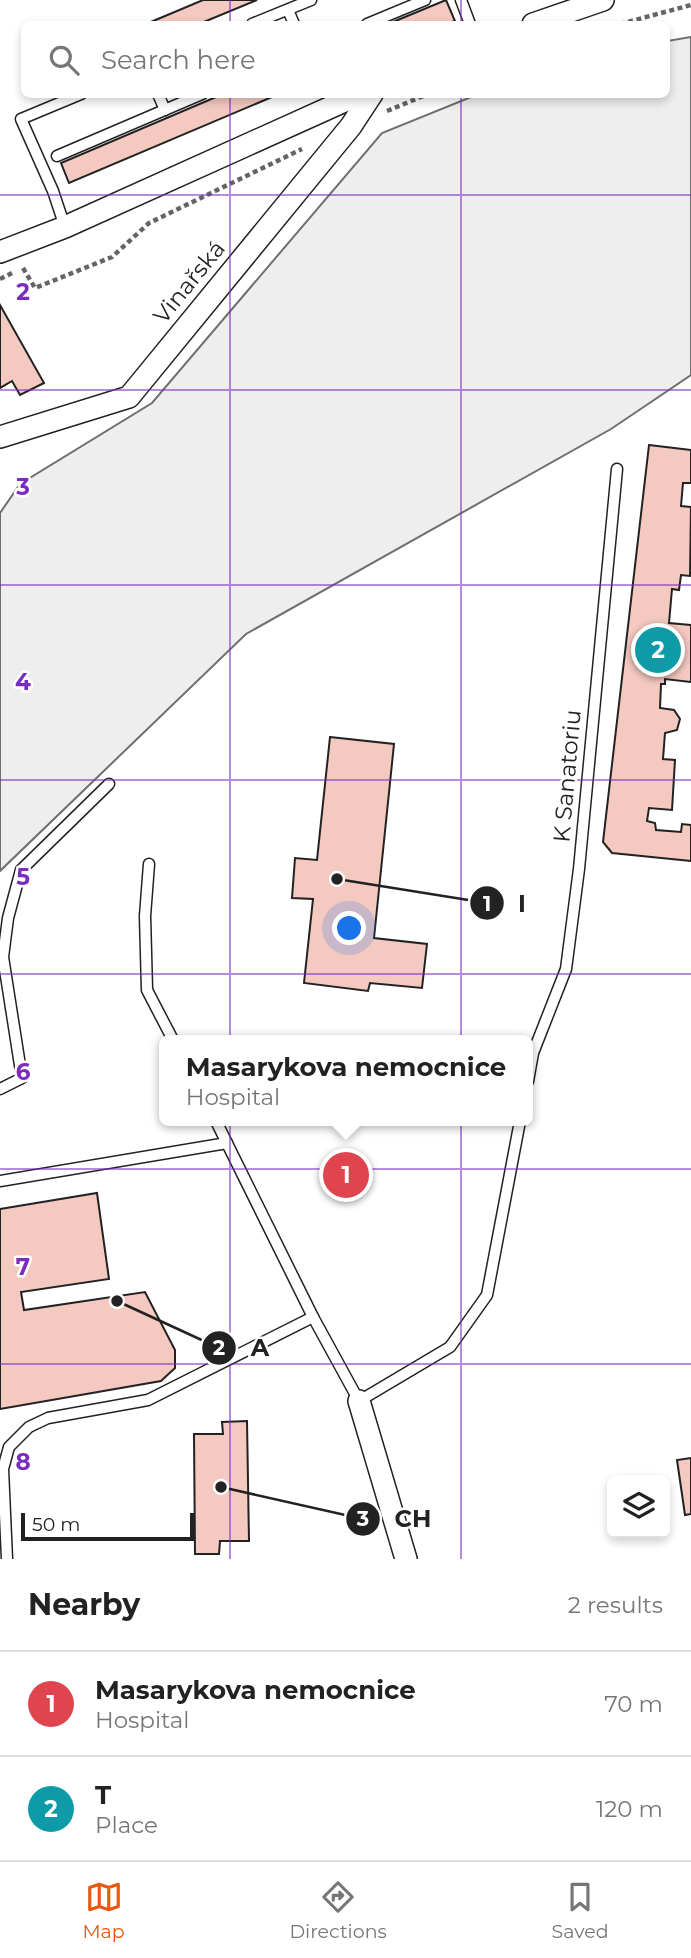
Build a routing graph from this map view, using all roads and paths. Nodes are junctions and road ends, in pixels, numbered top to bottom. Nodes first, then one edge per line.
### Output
1 (312, 0) edge
2 (425, 0) edge
3 (461, 0) edge
4 (603, 0) edge
5 (691, 5) edge
6 (554, 8) edge
7 (288, 10) junction
8 (260, 21) edge
9 (293, 21) edge
10 (374, 21) edge
11 (470, 21) edge
12 (537, 21) edge
13 (631, 21) edge
14 (71, 98) edge
15 (160, 98) edge
16 (193, 98) edge
17 (351, 98) edge
18 (369, 98) edge
19 (418, 98) edge
20 (165, 110) junction
21 (351, 126) junction
22 (304, 149) dead end
23 (57, 156) dead end
24 (65, 227) junction
25 (0, 252) edge
26 (0, 279) edge
27 (0, 437) edge
28 (617, 469) dead end
29 (109, 783) dead end
30 (149, 864) dead end
31 (13, 897) junction
32 (0, 906) edge
33 (170, 1035) edge
34 (533, 1053) edge
35 (0, 1089) edge
36 (218, 1126) edge
37 (519, 1126) edge
38 (227, 1143) junction
39 (0, 1181) edge
40 (313, 1317) junction
41 (359, 1401) junction
42 (7, 1559) edge
43 (406, 1559) edge

1 - 7 lane
2 - 10 lane
3 - 11 lane
4 - 6 street
5 - 13 path
6 - 12 street
7 - 8 lane
7 - 9 lane
14 - 24 lane
15 - 20 lane
16 - 20 lane
17 - 24 street
18 - 21 street, Vinařská
19 - 21 path
20 - 23 lane
21 - 27 street, Vinařská
22 - 26 path
24 - 25 street
28 - 34 lane, K Sanatoriu
29 - 31 lane
30 - 33 lane
31 - 32 lane
31 - 35 lane
36 - 38 lane
37 - 41 lane
38 - 39 lane
38 - 40 lane
40 - 41 lane
40 - 42 lane
41 - 43 street

